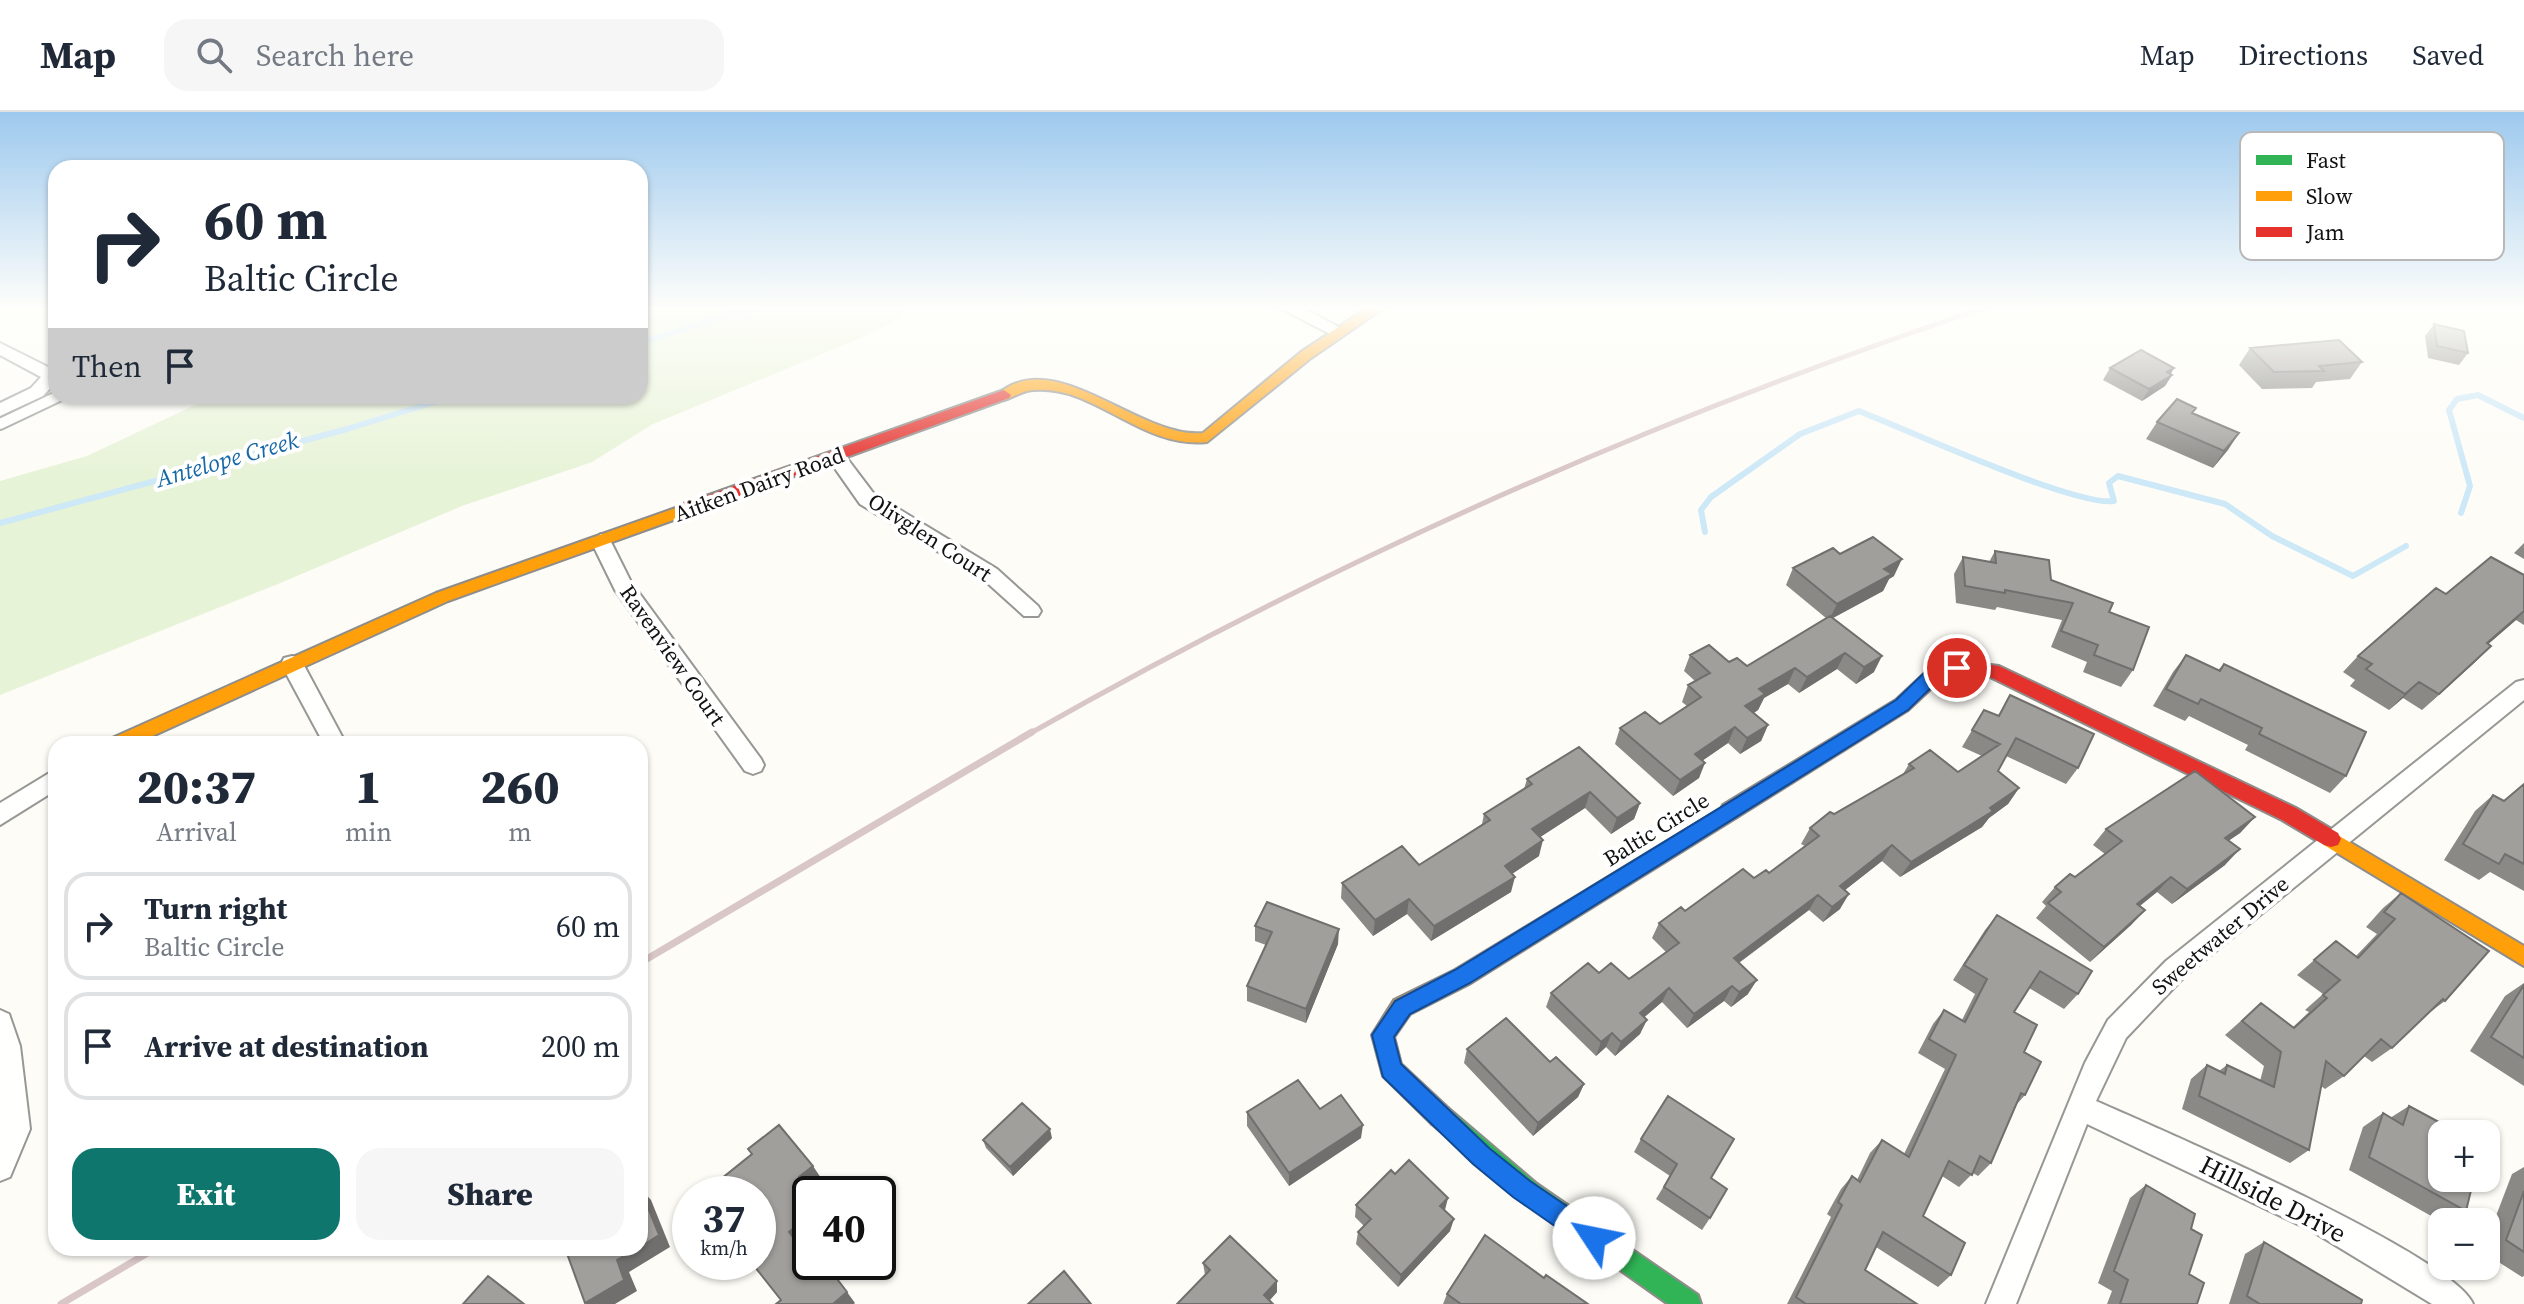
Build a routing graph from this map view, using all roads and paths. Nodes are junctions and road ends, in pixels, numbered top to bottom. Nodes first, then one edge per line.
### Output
1 (27, 363) edge
2 (1297, 363) edge
3 (48, 374) edge
4 (48, 380) edge
5 (48, 401) edge
6 (0, 410) edge
7 (0, 424) edge
8 (836, 457) junction
9 (601, 541) junction
10 (1031, 611) dead end
11 (292, 664) junction
12 (2524, 688) edge
13 (134, 736) edge
14 (331, 736) edge
15 (753, 765) dead end
16 (48, 783) edge
17 (0, 815) edge
18 (2335, 840) junction
19 (2524, 957) edge
20 (0, 1022) edge
21 (2080, 1107) junction
22 (0, 1167) edge
23 (1689, 1304) edge
24 (2001, 1304) edge
25 (2458, 1304) edge

1 - 3 street
2 - 8 street, Aitken Dairy Road
4 - 6 street
5 - 7 lane
8 - 9 street, Aitken Dairy Road
8 - 10 street, Olivglen Court
9 - 11 street, Aitken Dairy Road
9 - 15 street, Ravenview Court
11 - 13 street, Aitken Dairy Road
11 - 14 street
12 - 18 street, Sweetwater Drive
16 - 17 street
18 - 19 street, Baltic Circle
18 - 21 street, Sweetwater Drive
18 - 23 street, Baltic Circle
20 - 22 street
21 - 24 street, Sweetwater Drive
21 - 25 street, Hillside Drive

